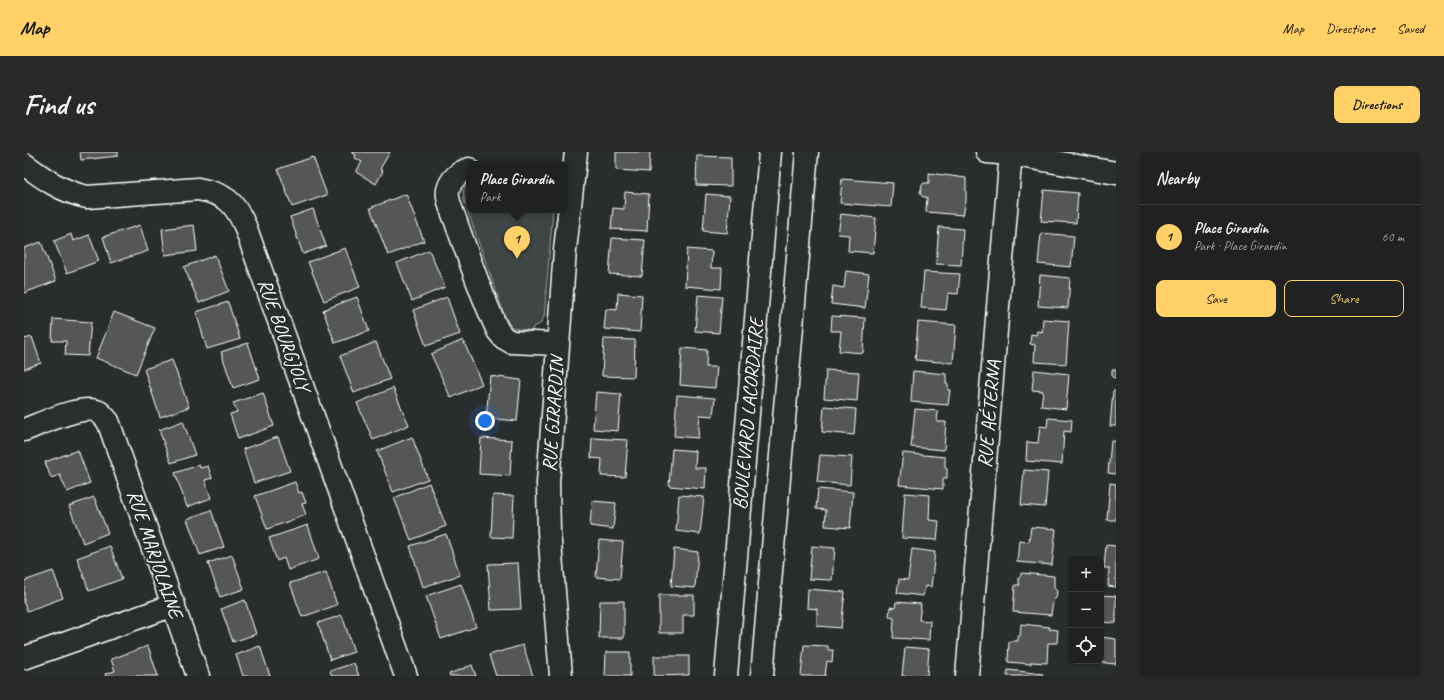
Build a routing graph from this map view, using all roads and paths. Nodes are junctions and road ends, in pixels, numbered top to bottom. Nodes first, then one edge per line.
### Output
1 (27, 152) edge
2 (770, 152) edge
3 (807, 152) edge
4 (987, 152) edge
5 (1011, 153) edge
6 (24, 158) edge
7 (24, 164) edge
8 (572, 165) edge
9 (466, 170) edge
10 (1116, 173) edge
11 (557, 344) junction
12 (24, 430) edge
13 (174, 605) junction
14 (24, 658) edge
15 (198, 676) edge
16 (406, 676) edge
17 (561, 676) edge
18 (726, 676) edge
19 (762, 676) edge
20 (967, 676) edge

1 - 6 street
2 - 18 street, BOULEVARD LACORDAIRE
3 - 19 street, BOULEVARD LACORDAIRE
4 - 5 street
5 - 10 street
5 - 20 street, RUE AÉTERNA
7 - 16 street, RUE BOURGJOLY
8 - 11 street, RUE GIRARDIN
9 - 11 street
11 - 17 street, RUE GIRARDIN
12 - 13 street, RUE MARJOLAINE
13 - 14 street
13 - 15 street, RUE MARJOLAINE

